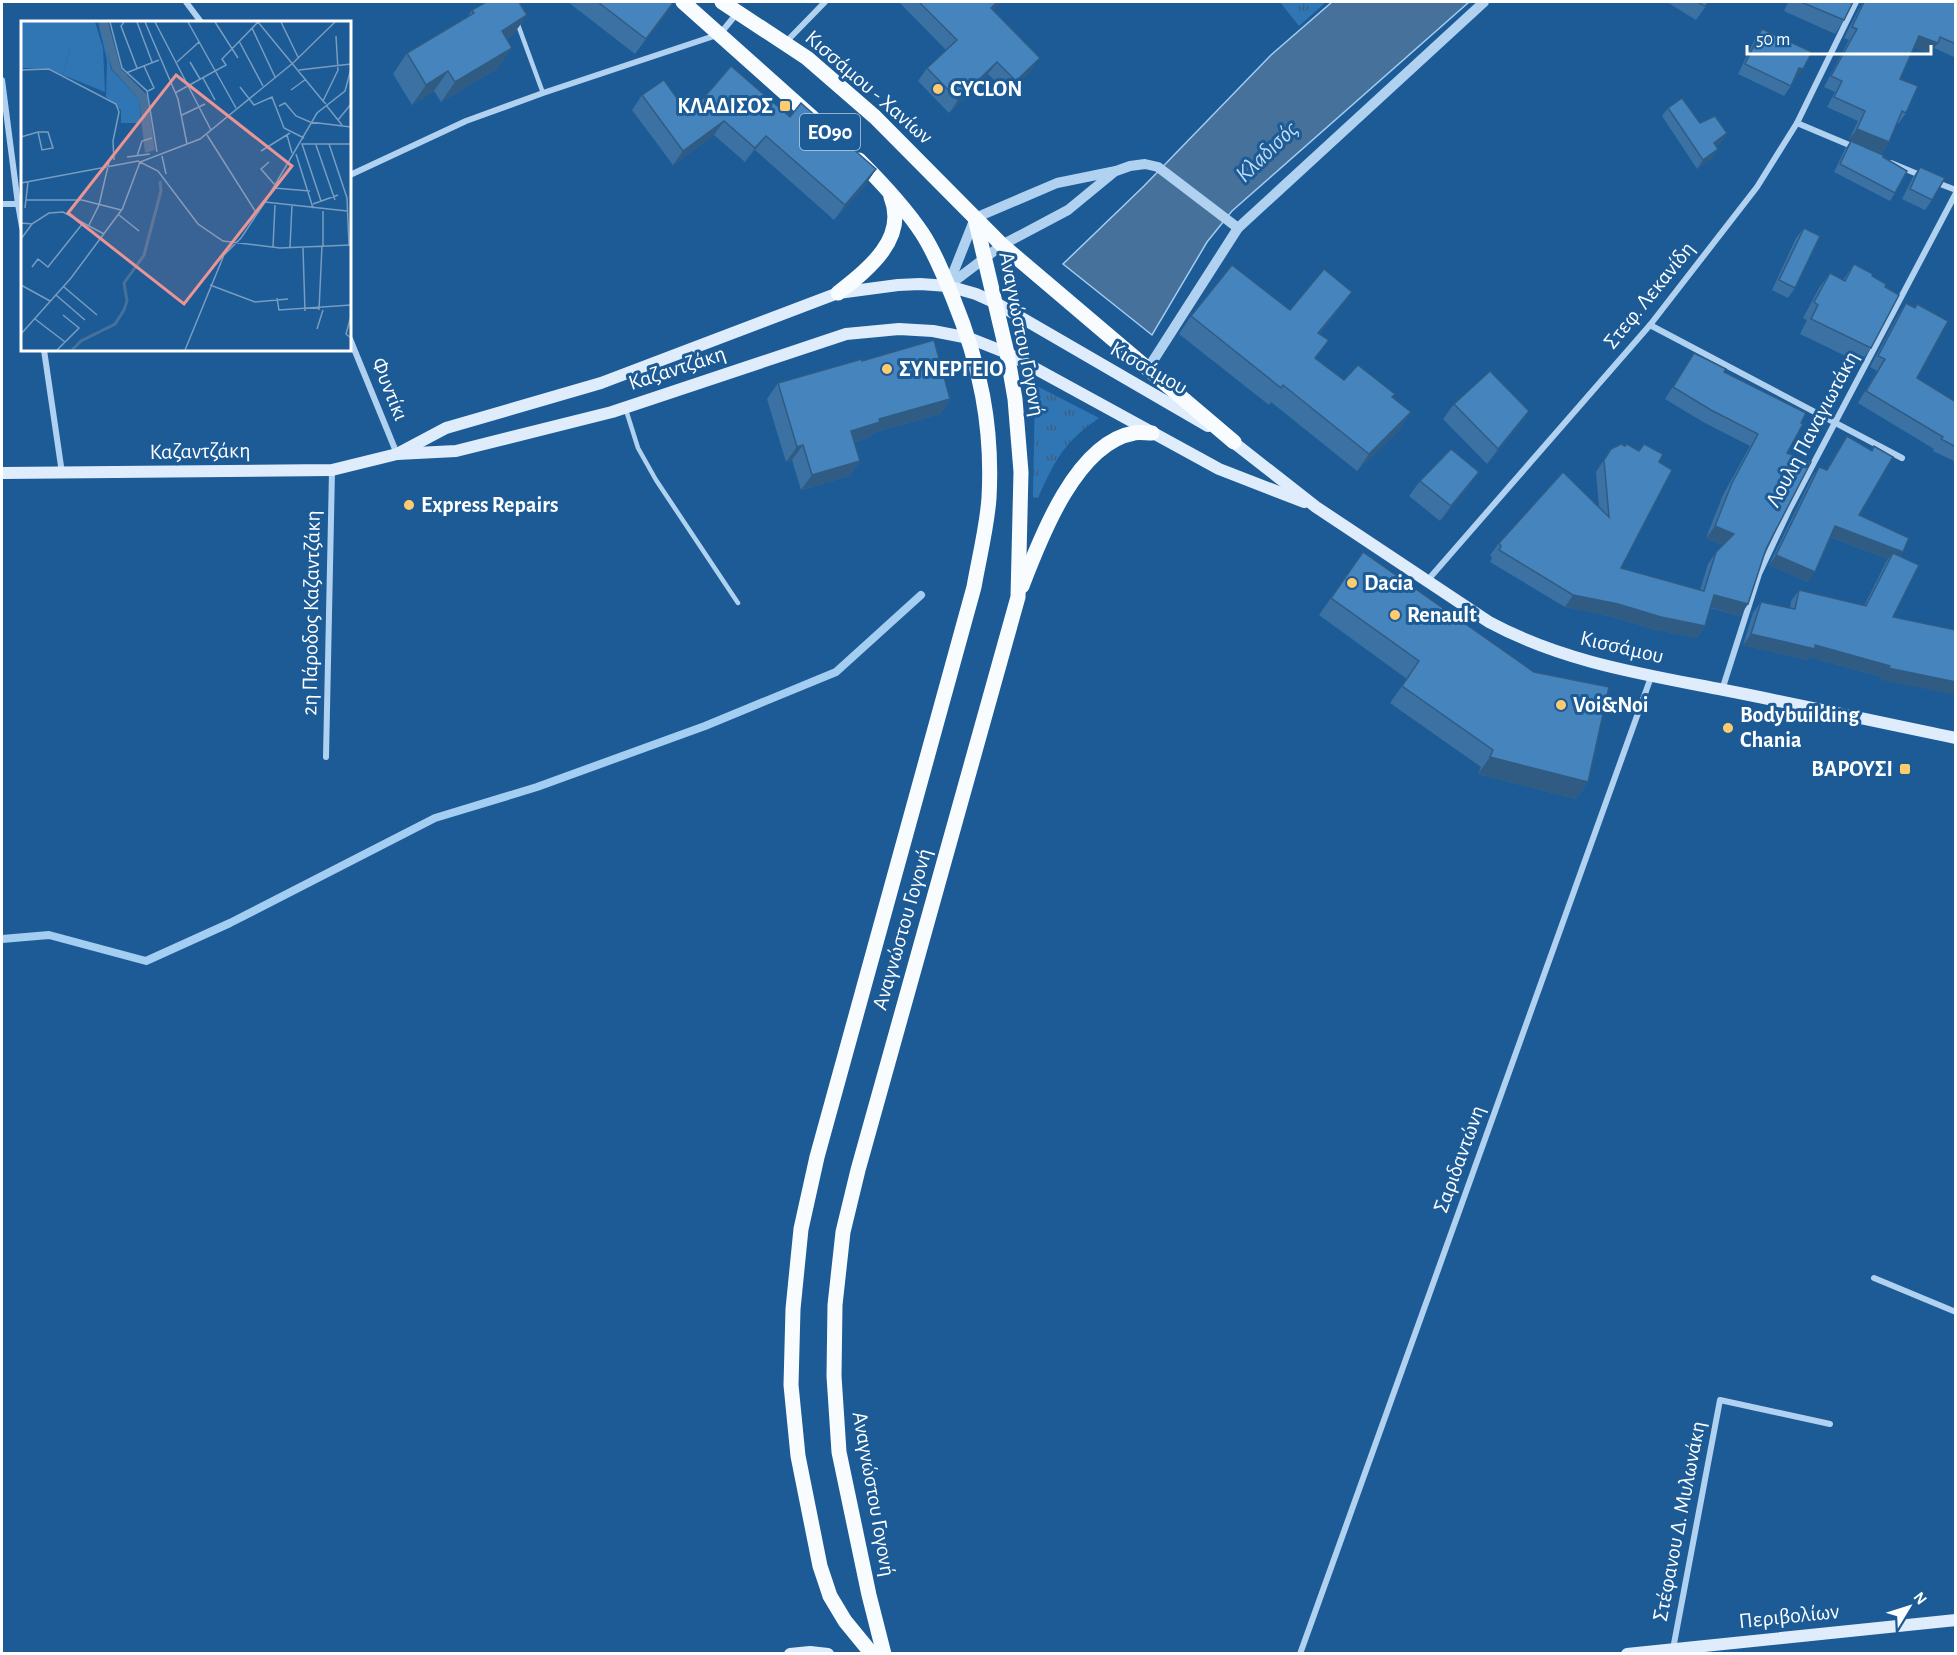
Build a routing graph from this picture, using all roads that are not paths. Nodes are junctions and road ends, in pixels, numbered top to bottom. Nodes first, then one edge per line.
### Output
1 (186, 2) edge
2 (683, 2) edge
3 (722, 2) edge
4 (825, 2) edge
5 (1484, 2) edge
6 (1856, 2) edge
7 (738, 12) junction
8 (517, 20) edge
9 (200, 21) edge
10 (720, 34) junction
11 (785, 43) junction
12 (2, 80) edge
13 (543, 93) junction
14 (1797, 123) junction
15 (825, 128) edge
16 (849, 149) edge
17 (1860, 150) edge
18 (1881, 159) edge
19 (1116, 171) junction
20 (351, 175) edge
21 (887, 189) junction
22 (1956, 192) edge
23 (2, 204) edge
24 (18, 204) junction
25 (975, 218) junction
26 (21, 221) edge
27 (1238, 228) junction
28 (1002, 245) junction
29 (985, 258) junction
30 (948, 286) junction
31 (838, 293) junction
32 (996, 303) junction
33 (1650, 325) junction
34 (969, 338) junction
35 (351, 341) edge
36 (44, 351) edge
37 (1007, 353) junction
38 (1149, 367) junction
39 (626, 407) junction
40 (1836, 423) junction
41 (1152, 432) junction
42 (1234, 442) junction
43 (397, 454) junction
44 (1902, 458) dead end
45 (332, 470) junction
46 (2, 473) edge
47 (62, 473) junction
48 (1316, 507) junction
49 (1427, 581) junction
50 (1017, 597) junction
51 (738, 603) dead end
52 (1651, 676) junction
53 (1722, 690) junction
54 (1956, 738) edge
55 (326, 757) dead end
56 (1874, 1278) dead end
57 (1956, 1312) edge
58 (1830, 1424) dead end
59 (1956, 1620) edge
60 (1672, 1649) junction
61 (790, 1653) edge
62 (828, 1653) edge
63 (872, 1653) edge
64 (884, 1653) edge
65 (1300, 1653) edge
66 (1635, 1653) edge

1 - 9 street
2 - 10 main road, ΕΟ90
3 - 7 main road, Κισσάμου - Χανίων / ΕΟ90
4 - 11 street
5 - 27 street
6 - 14 street, Στεφ. Λεκανίδη
7 - 10 street
7 - 11 main road, Κισσάμου - Χανίων / ΕΟ90
8 - 13 lane
10 - 13 street
10 - 15 main road, ΕΟ90
11 - 25 main road, Κισσάμου - Χανίων / ΕΟ90
12 - 24 street
13 - 20 street
14 - 17 street
14 - 33 street, Στεφ. Λεκανίδη
16 - 21 main road, ΕΟ90
18 - 22 street
19 - 25 street
19 - 27 street
19 - 28 street
21 - 30 main road, ΕΟ90
21 - 31 main road
22 - 40 street, Λουλη Παναγιωτάκη
23 - 24 street
24 - 26 street
25 - 28 main road, ΕΟ90
25 - 29 main road, Αναγνώστου Γογονή
25 - 30 street
27 - 38 street
28 - 29 street
28 - 38 main road, ΕΟ90
29 - 30 street
29 - 32 main road, Αναγνώστου Γογονή
30 - 31 main road, Καζαντζάκη
30 - 32 main road, Κισσάμου / ΕΟ90
30 - 34 main road, ΕΟ90
31 - 43 main road, Καζαντζάκη
32 - 37 main road, Αναγνώστου Γογονή
32 - 42 main road, Κισσάμου / ΕΟ90
33 - 40 street
33 - 49 street, Στεφ. Λεκανίδη
34 - 37 main road, Κισσάμου / ΕΟ90
34 - 39 main road, Καζαντζάκη
34 - 63 main road, Αναγνώστου Γογονή
35 - 43 street, Φυντίκι
36 - 47 street
37 - 41 main road, Κισσάμου / ΕΟ90
37 - 50 main road, Αναγνώστου Γογονή
38 - 42 main road, ΕΟ90
39 - 43 main road, Καζαντζάκη
39 - 51 lane
40 - 44 street
40 - 53 street, Λουλη Παναγιωτάκη
41 - 48 main road, Κισσάμου / ΕΟ90
41 - 50 main road
42 - 48 main road, Κισσάμου / ΕΟ90
43 - 45 main road, Καζαντζάκη
45 - 47 main road, Καζαντζάκη
45 - 55 street, 2η Πάροδος Καζαντζάκη
46 - 47 main road, Καζαντζάκη
48 - 49 main road, Κισσάμου / ΕΟ90
49 - 52 main road, Κισσάμου / ΕΟ90
50 - 64 main road, Αναγνώστου Γογονή
52 - 53 main road, Κισσάμου / ΕΟ90
52 - 65 street, Σαριδαντώνη
53 - 54 main road, Κισσάμου / ΕΟ90
56 - 57 street
58 - 60 street, Στέφανου Δ. Μυλωνάκη
59 - 60 main road, Περιβολίων
60 - 66 main road, Περιβολίων
61 - 62 main road

